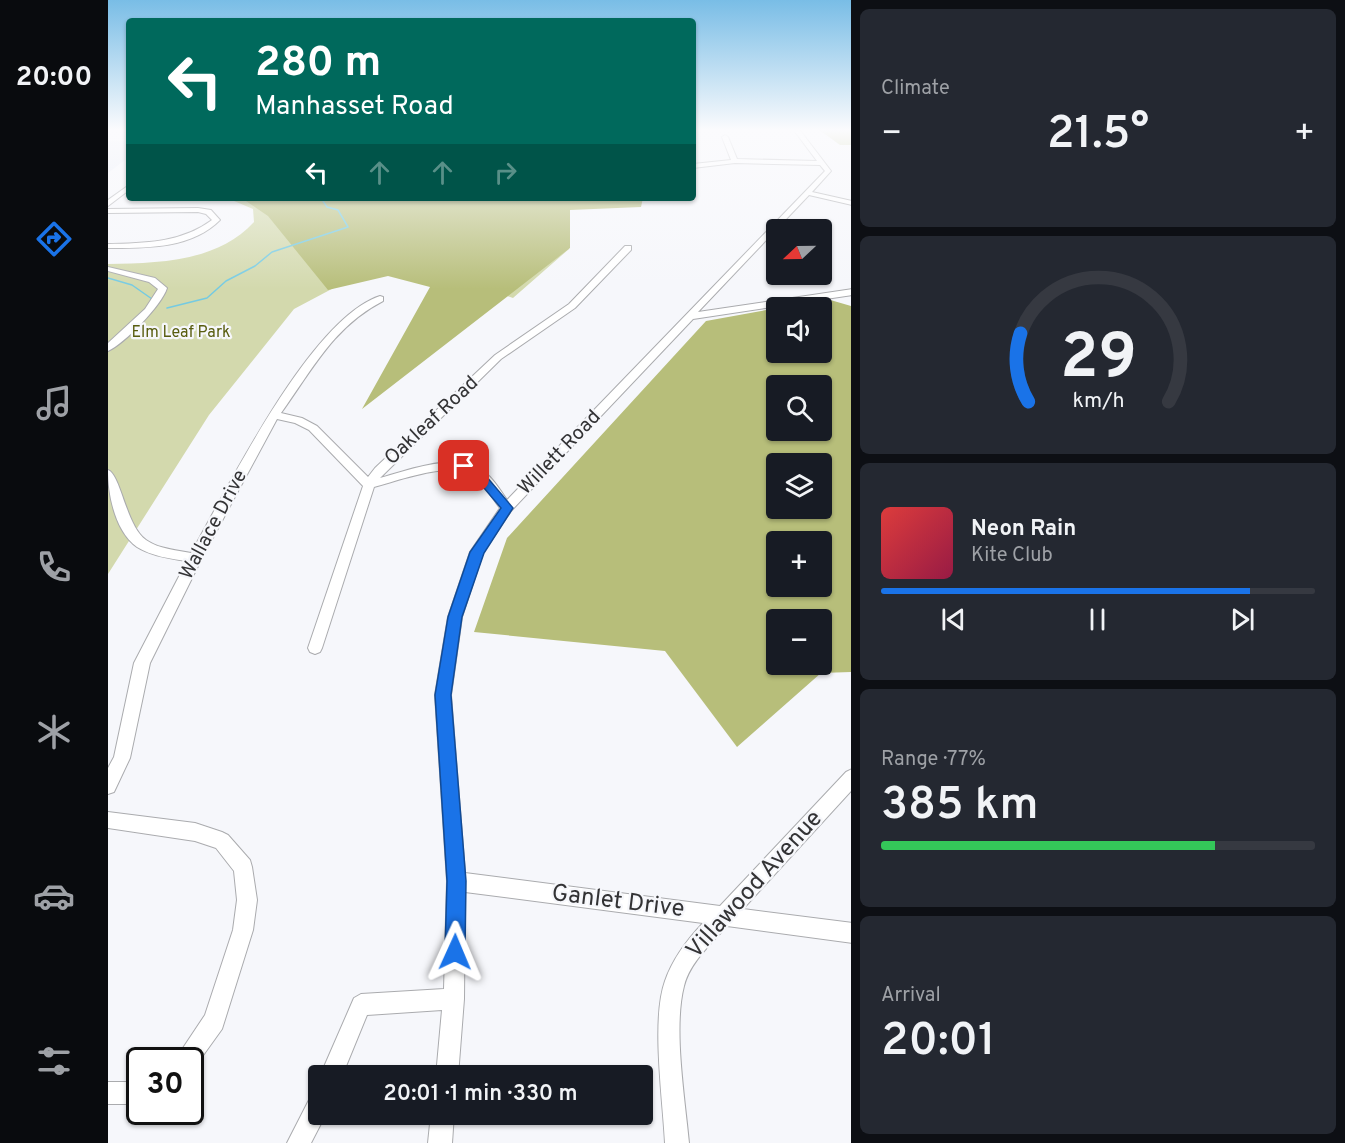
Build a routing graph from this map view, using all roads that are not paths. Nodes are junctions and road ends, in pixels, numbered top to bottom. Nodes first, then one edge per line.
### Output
1 (818, 182) edge
2 (126, 189) edge
3 (809, 193) junction
4 (851, 203) edge
5 (108, 204) edge
6 (108, 211) edge
7 (108, 246) edge
8 (628, 248) dead end
9 (108, 268) edge
10 (851, 292) edge
11 (380, 299) dead end
12 (693, 316) junction
13 (108, 348) edge
14 (274, 415) junction
15 (108, 474) edge
16 (369, 485) junction
17 (507, 508) junction
18 (195, 558) junction
19 (315, 648) dead end
20 (851, 778) edge
21 (108, 786) edge
22 (108, 820) edge
23 (456, 881) junction
24 (722, 916) junction
25 (851, 933) edge
26 (454, 999) junction
27 (195, 1047) edge
28 (336, 1065) edge
29 (448, 1065) edge
30 (108, 1093) edge
31 (126, 1093) edge
32 (308, 1125) edge
33 (442, 1125) edge
34 (299, 1143) edge
35 (440, 1143) edge
36 (677, 1143) edge

1 - 3 street, Willett Road
2 - 5 street
3 - 4 street
3 - 12 street, Willett Road
6 - 7 street
8 - 16 street, Oakleaf Road
9 - 13 street
10 - 12 street
11 - 14 street, Wallace Drive
12 - 17 street, Willett Road
14 - 16 street
14 - 18 street, Wallace Drive
15 - 18 street
16 - 17 street
16 - 19 street, Oakleaf Road
17 - 23 street, Willett Road
18 - 21 street, Wallace Drive
20 - 24 street, Villawood Avenue
22 - 27 street
23 - 24 street, Ganlet Drive
23 - 26 street, Willett Road
24 - 25 street, Ganlet Drive
24 - 36 street, Villawood Avenue
26 - 28 street
26 - 29 street, Willett Road
30 - 31 street
32 - 34 street
33 - 35 street

